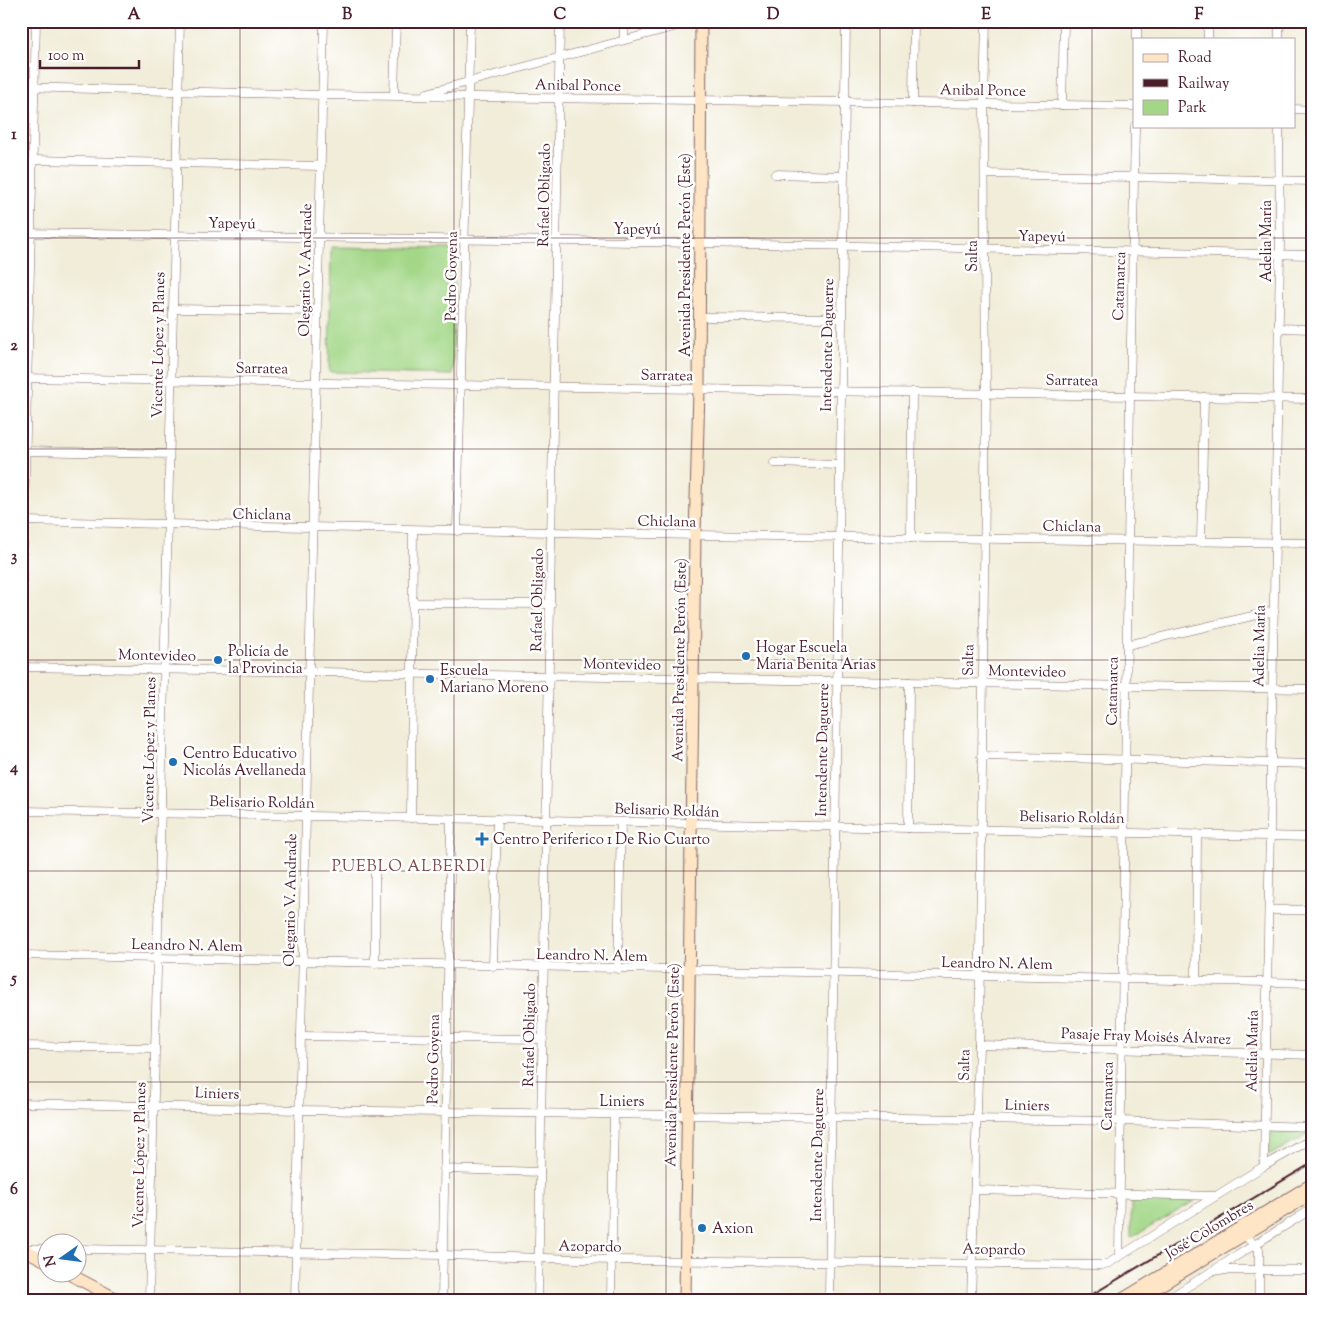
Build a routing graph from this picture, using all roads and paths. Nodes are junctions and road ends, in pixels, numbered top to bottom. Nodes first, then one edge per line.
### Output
1 (36, 21) edge
2 (180, 21) edge
3 (290, 21) edge
4 (396, 21) edge
5 (470, 21) edge
6 (560, 21) edge
7 (624, 21) edge
8 (696, 21) edge
9 (701, 21) edge
10 (846, 21) edge
11 (914, 21) edge
12 (986, 21) edge
13 (1064, 21) edge
14 (1137, 21) edge
15 (1208, 21) edge
16 (1279, 21) edge
17 (324, 22) edge
18 (1137, 38) edge
19 (1208, 38) edge
20 (1279, 38) edge
21 (624, 39) junction
22 (560, 57) junction
23 (468, 81) junction
24 (21, 87) edge
25 (34, 87) junction
26 (178, 90) junction
27 (323, 94) junction
28 (394, 95) junction
29 (417, 96) junction
30 (468, 96) junction
31 (559, 98) junction
32 (701, 101) junction
33 (844, 102) junction
34 (913, 103) junction
35 (984, 104) junction
36 (1062, 105) junction
37 (1133, 106) edge
38 (1296, 109) edge
39 (1312, 110) edge
40 (1135, 128) edge
41 (1279, 128) edge
42 (33, 160) junction
43 (176, 163) junction
44 (321, 166) junction
45 (775, 174) dead end
46 (985, 174) junction
47 (843, 176) junction
48 (1135, 177) junction
49 (1279, 180) junction
50 (1312, 181) edge
51 (21, 233) edge
52 (31, 234) junction
53 (175, 236) junction
54 (320, 238) junction
55 (465, 240) junction
56 (557, 242) junction
57 (699, 242) junction
58 (842, 246) junction
59 (985, 249) junction
60 (1134, 252) junction
61 (1280, 254) junction
62 (1312, 255) edge
63 (25, 308) edge
64 (173, 309) junction
65 (318, 311) junction
66 (700, 317) junction
67 (841, 318) junction
68 (1278, 328) junction
69 (1312, 329) edge
70 (24, 378) edge
71 (171, 380) junction
72 (317, 382) junction
73 (462, 384) junction
74 (554, 386) junction
75 (699, 390) junction
76 (840, 391) junction
77 (912, 392) junction
78 (986, 393) junction
79 (1130, 395) junction
80 (1204, 396) junction
81 (1277, 398) junction
82 (1312, 399) edge
83 (26, 451) junction
84 (170, 454) junction
85 (774, 463) dead end
86 (840, 465) junction
87 (22, 521) edge
88 (168, 526) junction
89 (313, 528) junction
90 (413, 530) junction
91 (457, 531) junction
92 (552, 532) junction
93 (695, 536) junction
94 (838, 537) junction
95 (911, 538) junction
96 (984, 538) junction
97 (1128, 540) junction
98 (1201, 542) junction
99 (1275, 543) junction
100 (1312, 544) edge
101 (413, 603) junction
102 (551, 604) junction
103 (1274, 611) junction
104 (21, 636) edge
105 (1127, 645) junction
106 (21, 667) edge
107 (164, 669) junction
108 (309, 672) junction
109 (412, 675) junction
110 (550, 677) junction
111 (693, 680) junction
112 (837, 681) junction
113 (910, 682) junction
114 (982, 684) junction
115 (1126, 687) junction
116 (1272, 689) junction
117 (1312, 689) edge
118 (981, 756) junction
119 (1125, 758) junction
120 (1272, 763) junction
121 (1312, 764) edge
122 (21, 812) edge
123 (162, 814) junction
124 (306, 817) junction
125 (411, 818) junction
126 (451, 819) junction
127 (496, 819) junction
128 (547, 820) junction
129 (621, 822) junction
130 (692, 824) junction
131 (835, 827) junction
132 (908, 828) junction
133 (980, 829) junction
134 (1124, 832) junction
135 (1197, 834) junction
136 (1270, 836) junction
137 (1312, 837) edge
138 (376, 868) dead end
139 (1269, 910) junction
140 (1312, 910) edge
141 (21, 955) edge
142 (158, 958) junction
143 (302, 961) junction
144 (375, 963) junction
145 (448, 965) junction
146 (493, 966) junction
147 (544, 967) junction
148 (618, 969) junction
149 (688, 971) junction
150 (833, 974) junction
151 (980, 977) junction
152 (1122, 979) junction
153 (1196, 981) junction
154 (1267, 982) junction
155 (1312, 983) edge
156 (301, 1036) junction
157 (447, 1038) junction
158 (543, 1039) junction
159 (21, 1046) edge
160 (979, 1046) junction
161 (155, 1048) junction
162 (1121, 1049) junction
163 (1266, 1054) junction
164 (1312, 1055) edge
165 (21, 1103) edge
166 (154, 1105) junction
167 (299, 1110) junction
168 (445, 1112) junction
169 (542, 1113) junction
170 (687, 1114) junction
171 (614, 1115) junction
172 (831, 1117) junction
173 (977, 1118) junction
174 (1120, 1121) junction
175 (1265, 1125) junction
176 (1312, 1127) edge
177 (1312, 1139) edge
178 (1264, 1166) junction
179 (444, 1169) junction
180 (540, 1172) junction
181 (1312, 1184) edge
182 (975, 1190) junction
183 (1119, 1194) junction
184 (1312, 1194) edge
185 (1215, 1196) junction
186 (1312, 1209) edge
187 (1241, 1232) junction
188 (1254, 1243) junction
189 (22, 1248) edge
190 (38, 1249) edge
191 (88, 1249) edge
192 (151, 1249) junction
193 (296, 1252) junction
194 (443, 1255) junction
195 (38, 1257) edge
196 (1119, 1257) junction
197 (539, 1258) junction
198 (612, 1260) junction
199 (685, 1260) junction
200 (829, 1262) junction
201 (973, 1262) junction
202 (1259, 1269) junction
203 (1214, 1270) junction
204 (1312, 1270) edge
205 (88, 1284) edge
206 (119, 1300) edge
207 (149, 1300) edge
208 (295, 1300) edge
209 (442, 1300) edge
210 (538, 1300) edge
211 (611, 1300) edge
212 (685, 1300) edge
213 (829, 1300) edge
214 (971, 1300) edge
215 (1121, 1300) edge
216 (1136, 1300) edge
217 (1166, 1300) edge
218 (1259, 1300) edge

1 - 25 street
2 - 26 street, Vicente López y Planes
3 - 17 street
4 - 28 street
5 - 23 street, Pedro Goyena
6 - 22 street, Rafael Obligado
7 - 21 street
8 - 21 street
9 - 32 main road, Avenida Presidente Perón (Este)
10 - 33 street, Intendente Daguerre
11 - 34 street
12 - 35 street, Salta
13 - 36 street
14 - 18 street
15 - 19 street
16 - 20 street
17 - 27 street, Olegario V. Andrade
21 - 22 street
22 - 23 street
22 - 31 street, Rafael Obligado
23 - 29 street
23 - 30 street, Pedro Goyena
24 - 25 street, Anibal Ponce
25 - 26 street, Anibal Ponce
25 - 42 street
26 - 27 street, Anibal Ponce
26 - 43 street, Vicente López y Planes
27 - 28 street, Anibal Ponce
27 - 44 street, Olegario V. Andrade
28 - 29 street, Anibal Ponce
29 - 30 street, Anibal Ponce
30 - 31 street, Anibal Ponce
30 - 55 street, Pedro Goyena
31 - 32 street, Anibal Ponce
31 - 56 street, Rafael Obligado
32 - 33 street, Anibal Ponce
32 - 57 main road, Avenida Presidente Perón (Este)
33 - 34 street, Anibal Ponce
33 - 47 street, Intendente Daguerre
34 - 35 street, Anibal Ponce
35 - 36 street, Anibal Ponce
35 - 46 street, Salta
36 - 37 street, Anibal Ponce
38 - 39 street
40 - 48 street, Catamarca
41 - 49 street, Adelia María
42 - 43 street
42 - 52 street
43 - 44 street
43 - 53 street, Vicente López y Planes
44 - 54 street, Olegario V. Andrade
45 - 47 street
46 - 48 street
46 - 59 street, Salta
47 - 58 street, Intendente Daguerre
48 - 49 street
48 - 60 street, Catamarca
49 - 50 street
49 - 61 street, Adelia María
51 - 52 street, Yapeyú
52 - 53 street, Yapeyú
52 - 63 street
53 - 54 street, Yapeyú
53 - 64 street, Vicente López y Planes
54 - 55 street, Yapeyú
54 - 65 street, Olegario V. Andrade
55 - 56 street, Yapeyú
55 - 73 street, Pedro Goyena
56 - 57 street, Yapeyú
56 - 74 street, Rafael Obligado
57 - 58 street, Yapeyú
57 - 66 main road, Avenida Presidente Perón (Este)
58 - 59 street, Yapeyú
58 - 67 street, Intendente Daguerre
59 - 60 street, Yapeyú
59 - 78 street, Salta
60 - 61 street, Yapeyú
60 - 79 street, Catamarca
61 - 62 street, Yapeyú
61 - 68 street, Adelia María
63 - 70 street
64 - 65 street
64 - 71 street, Vicente López y Planes
65 - 72 street, Olegario V. Andrade
66 - 67 street
66 - 75 main road, Avenida Presidente Perón (Este)
67 - 76 street, Intendente Daguerre
68 - 69 street
68 - 81 street, Adelia María
70 - 71 street, Sarratea
70 - 83 street
71 - 72 street, Sarratea
71 - 84 street, Vicente López y Planes
72 - 73 street, Sarratea
72 - 89 street, Olegario V. Andrade
73 - 74 street, Sarratea
73 - 91 street, Pedro Goyena
74 - 75 street, Sarratea
74 - 92 street, Rafael Obligado
75 - 76 street, Sarratea
75 - 93 main road, Avenida Presidente Perón (Este)
76 - 77 street, Sarratea
76 - 86 street, Intendente Daguerre
77 - 78 street, Sarratea
77 - 95 street
78 - 79 street, Sarratea
78 - 96 street, Salta
79 - 80 street, Sarratea
79 - 97 street, Catamarca
80 - 81 street, Sarratea
80 - 98 street
81 - 82 street, Sarratea
81 - 99 street, Adelia María
83 - 84 street
83 - 87 street
84 - 88 street, Vicente López y Planes
85 - 86 street
86 - 94 street, Intendente Daguerre
87 - 88 street, Chiclana
87 - 104 street
88 - 89 street, Chiclana
88 - 107 street, Vicente López y Planes
89 - 90 street, Chiclana
89 - 108 street, Olegario V. Andrade
90 - 91 street, Chiclana
90 - 101 street
91 - 92 street, Chiclana
92 - 93 street, Chiclana
92 - 102 street, Rafael Obligado
93 - 94 street, Chiclana
93 - 111 main road, Avenida Presidente Perón (Este)
94 - 95 street, Chiclana
94 - 112 street, Intendente Daguerre
95 - 96 street, Chiclana
96 - 97 street, Chiclana
96 - 114 street, Salta
97 - 98 street, Chiclana
97 - 105 street, Catamarca
98 - 99 street, Chiclana
99 - 100 street, Chiclana
99 - 103 street, Adelia María
101 - 102 street
101 - 109 street
102 - 110 street, Rafael Obligado
103 - 105 street
103 - 116 street, Adelia María
105 - 115 street, Catamarca
106 - 107 street, Montevideo
107 - 108 street, Montevideo
107 - 123 street, Vicente López y Planes
108 - 109 street, Montevideo
108 - 124 street, Olegario V. Andrade
109 - 110 street, Montevideo
109 - 125 street
110 - 111 street, Montevideo
110 - 128 street, Rafael Obligado
111 - 112 street, Montevideo
111 - 130 main road, Avenida Presidente Perón (Este)
112 - 113 street, Montevideo
112 - 131 street, Intendente Daguerre
113 - 114 street, Montevideo
113 - 132 street
114 - 115 street, Montevideo
114 - 118 street, Salta
115 - 116 street, Montevideo
115 - 119 street, Catamarca
116 - 117 street, Montevideo
116 - 120 street, Adelia María
118 - 119 street
118 - 133 street, Salta
119 - 120 street
119 - 134 street, Catamarca
120 - 121 street
120 - 136 street, Adelia María
122 - 123 street, Belisario Roldán
123 - 124 street, Belisario Roldán
123 - 142 street, Vicente López y Planes
124 - 125 street, Belisario Roldán
124 - 143 street, Olegario V. Andrade
125 - 126 street, Belisario Roldán
126 - 127 street, Belisario Roldán
126 - 145 street, Pedro Goyena
127 - 128 street, Belisario Roldán
127 - 146 street
128 - 129 street, Belisario Roldán
128 - 147 street, Rafael Obligado
129 - 130 street, Belisario Roldán
129 - 148 street
130 - 131 street, Belisario Roldán
130 - 149 main road, Avenida Presidente Perón (Este)
131 - 132 street, Belisario Roldán
131 - 150 street, Intendente Daguerre
132 - 133 street, Belisario Roldán
133 - 134 street, Belisario Roldán
133 - 151 street, Salta
134 - 135 street, Belisario Roldán
134 - 152 street, Catamarca
135 - 136 street, Belisario Roldán
135 - 153 street
136 - 137 street, Belisario Roldán
136 - 139 street, Adelia María
138 - 144 street
139 - 140 street
139 - 154 street, Adelia María
141 - 142 street, Leandro N. Alem
142 - 143 street, Leandro N. Alem
142 - 161 street, Vicente López y Planes
143 - 144 street, Leandro N. Alem
143 - 156 street, Olegario V. Andrade
144 - 145 street, Leandro N. Alem
145 - 146 street, Leandro N. Alem
145 - 157 street, Pedro Goyena
146 - 147 street, Leandro N. Alem
147 - 148 street, Leandro N. Alem
147 - 158 street, Rafael Obligado
148 - 149 street, Leandro N. Alem
149 - 150 street, Leandro N. Alem
149 - 170 main road, Avenida Presidente Perón (Este)
150 - 151 street, Leandro N. Alem
150 - 172 street, Intendente Daguerre
151 - 152 street, Leandro N. Alem
151 - 160 street, Salta
152 - 153 street, Leandro N. Alem
152 - 162 street, Catamarca
153 - 154 street, Leandro N. Alem
154 - 155 street, Leandro N. Alem
154 - 163 street, Adelia María
156 - 157 street
156 - 167 street, Olegario V. Andrade
157 - 158 street
157 - 168 street, Pedro Goyena
158 - 169 street, Rafael Obligado
159 - 161 street
160 - 162 street, Pasaje Fray Moisés Álvarez
160 - 173 street, Salta
161 - 166 street, Vicente López y Planes
162 - 163 street, Pasaje Fray Moisés Álvarez
162 - 174 street, Catamarca
163 - 164 street, Pasaje Fray Moisés Álvarez
163 - 175 street, Adelia María
165 - 166 street, Liniers
166 - 167 street, Liniers
166 - 192 street, Vicente López y Planes
167 - 168 street, Liniers
167 - 193 street, Olegario V. Andrade
168 - 169 street, Liniers
168 - 179 street, Pedro Goyena
169 - 171 street, Liniers
169 - 180 street, Rafael Obligado
170 - 171 street, Liniers
170 - 172 street, Liniers
170 - 199 main road, Avenida Presidente Perón (Este)
171 - 198 street
172 - 173 street, Liniers
172 - 200 street, Intendente Daguerre
173 - 174 street, Liniers
173 - 182 street, Salta
174 - 175 street, Liniers
174 - 183 street, Catamarca
175 - 176 street, Liniers
175 - 178 street, Adelia María
177 - 178 street
178 - 185 street
179 - 180 street
179 - 194 street, Pedro Goyena
180 - 197 street, Rafael Obligado
181 - 187 main road, José Colombres
182 - 183 street
182 - 201 street, Salta
183 - 185 street
183 - 196 street, Catamarca
184 - 187 main road, José Colombres
185 - 196 street
186 - 188 street
187 - 188 street
187 - 215 main road, José Colombres
187 - 216 main road, José Colombres
188 - 202 street
188 - 203 street
189 - 190 street
189 - 195 main road
191 - 192 street, Azopardo
192 - 193 street, Azopardo
192 - 207 street, Vicente López y Planes
193 - 194 street, Azopardo
193 - 208 street, Olegario V. Andrade
194 - 197 street, Azopardo
194 - 209 street, Pedro Goyena
196 - 201 street, Azopardo
197 - 198 street, Azopardo
197 - 210 street, Rafael Obligado
198 - 199 street, Azopardo
198 - 211 street
199 - 200 street, Azopardo
199 - 212 main road, Avenida Presidente Perón (Este)
200 - 201 street, Azopardo
200 - 213 street, Intendente Daguerre
201 - 214 street, Salta
202 - 203 street
202 - 204 street
202 - 218 street
203 - 217 street
205 - 206 main road

